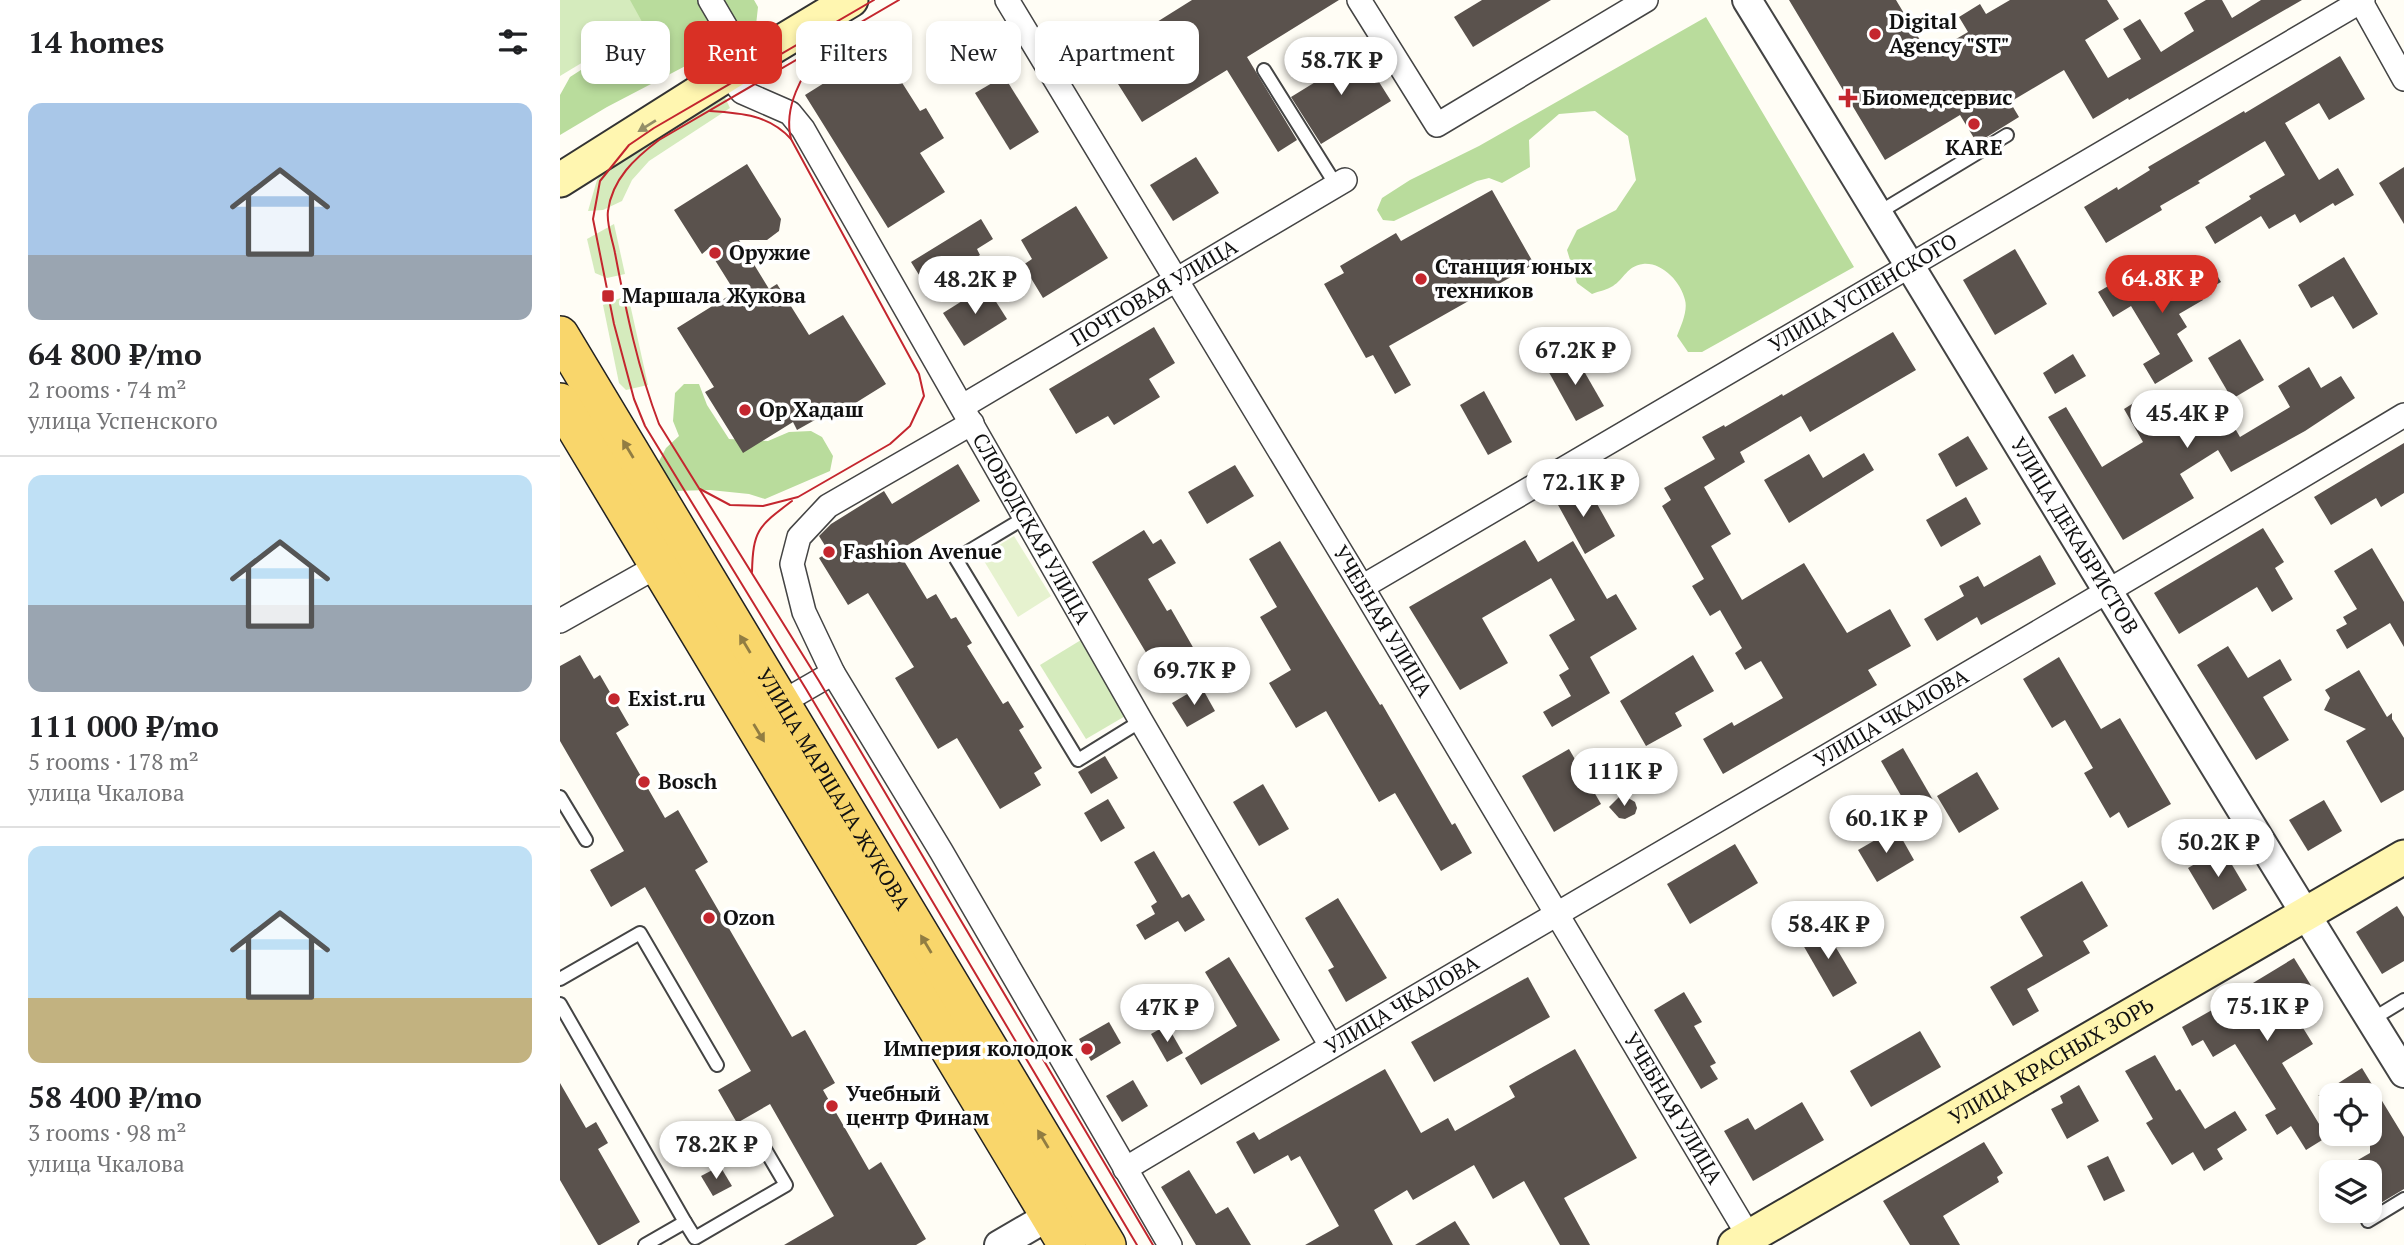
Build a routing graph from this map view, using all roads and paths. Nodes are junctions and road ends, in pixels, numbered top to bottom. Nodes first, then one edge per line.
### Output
1 (710, 0) edge
2 (850, 0) edge
3 (1007, 0) edge
4 (1359, 0) edge
5 (1646, 0) edge
6 (1746, 0) edge
7 (2361, 0) edge
8 (719, 21) edge
9 (782, 41) edge
10 (1264, 70) dead end
11 (2404, 79) edge
12 (713, 84) edge
13 (741, 84) edge
14 (2007, 135) dead end
15 (560, 180) edge
16 (1340, 182) joint
17 (1878, 213) junction
18 (1911, 267) junction
19 (1177, 280) junction
20 (560, 335) edge
21 (560, 402) edge
22 (968, 415) junction
23 (2404, 415) edge
24 (1026, 517) junction
25 (673, 557) junction
26 (1362, 587) junction
27 (2109, 592) junction
28 (560, 621) edge
29 (833, 673) junction
30 (781, 703) junction
31 (1141, 721) junction
32 (560, 797) edge
33 (586, 840) dead end
34 (2404, 857) edge
35 (1558, 915) junction
36 (2306, 915) junction
37 (560, 979) edge
38 (2404, 1000) edge
39 (560, 1004) edge
40 (2371, 1020) junction
41 (1331, 1046) junction
42 (717, 1065) dead end
43 (2404, 1073) edge
44 (756, 1134) dead end
45 (1125, 1169) junction
46 (2404, 1199) edge
47 (2382, 1212) edge
48 (1065, 1219) edge
49 (685, 1222) junction
50 (1746, 1242) edge
51 (645, 1245) edge
52 (999, 1245) edge
53 (1107, 1245) edge
54 (1170, 1245) edge

1 - 8 street, СЛОБОДСКАЯ УЛИЦА
2 - 9 main road
3 - 19 street, УЧЕБНАЯ УЛИЦА
4 - 5 street
6 - 17 street, УЛИЦА ДЕКАБРИСТОВ
7 - 11 street
7 - 18 street, УЛИЦА УСПЕНСКОГО
10 - 16 lane
12 -> 15 main road
13 - 22 street, СЛОБОДСКАЯ УЛИЦА
14 - 17 lane
16 - 19 street, ПОЧТОВАЯ УЛИЦА
17 - 18 street, УЛИЦА ДЕКАБРИСТОВ
18 - 26 street, УЛИЦА УСПЕНСКОГО
18 - 27 street, УЛИЦА ДЕКАБРИСТОВ
19 - 22 street, ПОЧТОВАЯ УЛИЦА
19 - 26 street, УЧЕБНАЯ УЛИЦА
25 -> 20 main road, УЛИЦА МАРШАЛА ЖУКОВА
21 - 25 main road, УЛИЦА МАРШАЛА ЖУКОВА
22 - 24 street, СЛОБОДСКАЯ УЛИЦА
22 - 29 street, ПОЧТОВАЯ УЛИЦА
23 - 27 street, УЛИЦА ЧКАЛОВА
24 - 31 street, СЛОБОДСКАЯ УЛИЦА
24 - 31 lane
25 - 28 street
30 -> 25 main road, УЛИЦА МАРШАЛА ЖУКОВА
25 -> 48 main road, УЛИЦА МАРШАЛА ЖУКОВА
26 - 35 street, УЧЕБНАЯ УЛИЦА
27 - 35 street, УЛИЦА ЧКАЛОВА
27 - 36 street, УЛИЦА ДЕКАБРИСТОВ
29 - 30 street
29 - 45 street
48 -> 30 main road, УЛИЦА МАРШАЛА ЖУКОВА
31 - 41 street, СЛОБОДСКАЯ УЛИЦА
32 - 33 lane
34 - 36 main road, УЛИЦА КРАСНЫХ ЗОРЬ
35 - 41 street, УЛИЦА ЧКАЛОВА
35 - 50 street, УЧЕБНАЯ УЛИЦА
36 - 40 street, УЛИЦА ДЕКАБРИСТОВ
36 - 50 main road, УЛИЦА КРАСНЫХ ЗОРЬ
37 - 42 lane
38 - 40 lane
39 - 49 lane
40 - 43 street, УЛИЦА ДЕКАБРИСТОВ
41 - 45 street, УЛИЦА ЧКАЛОВА
44 - 49 lane
45 - 54 street
46 - 47 lane
48 - 52 street
48 - 53 main road, УЛИЦА МАРШАЛА ЖУКОВА
49 - 51 lane

